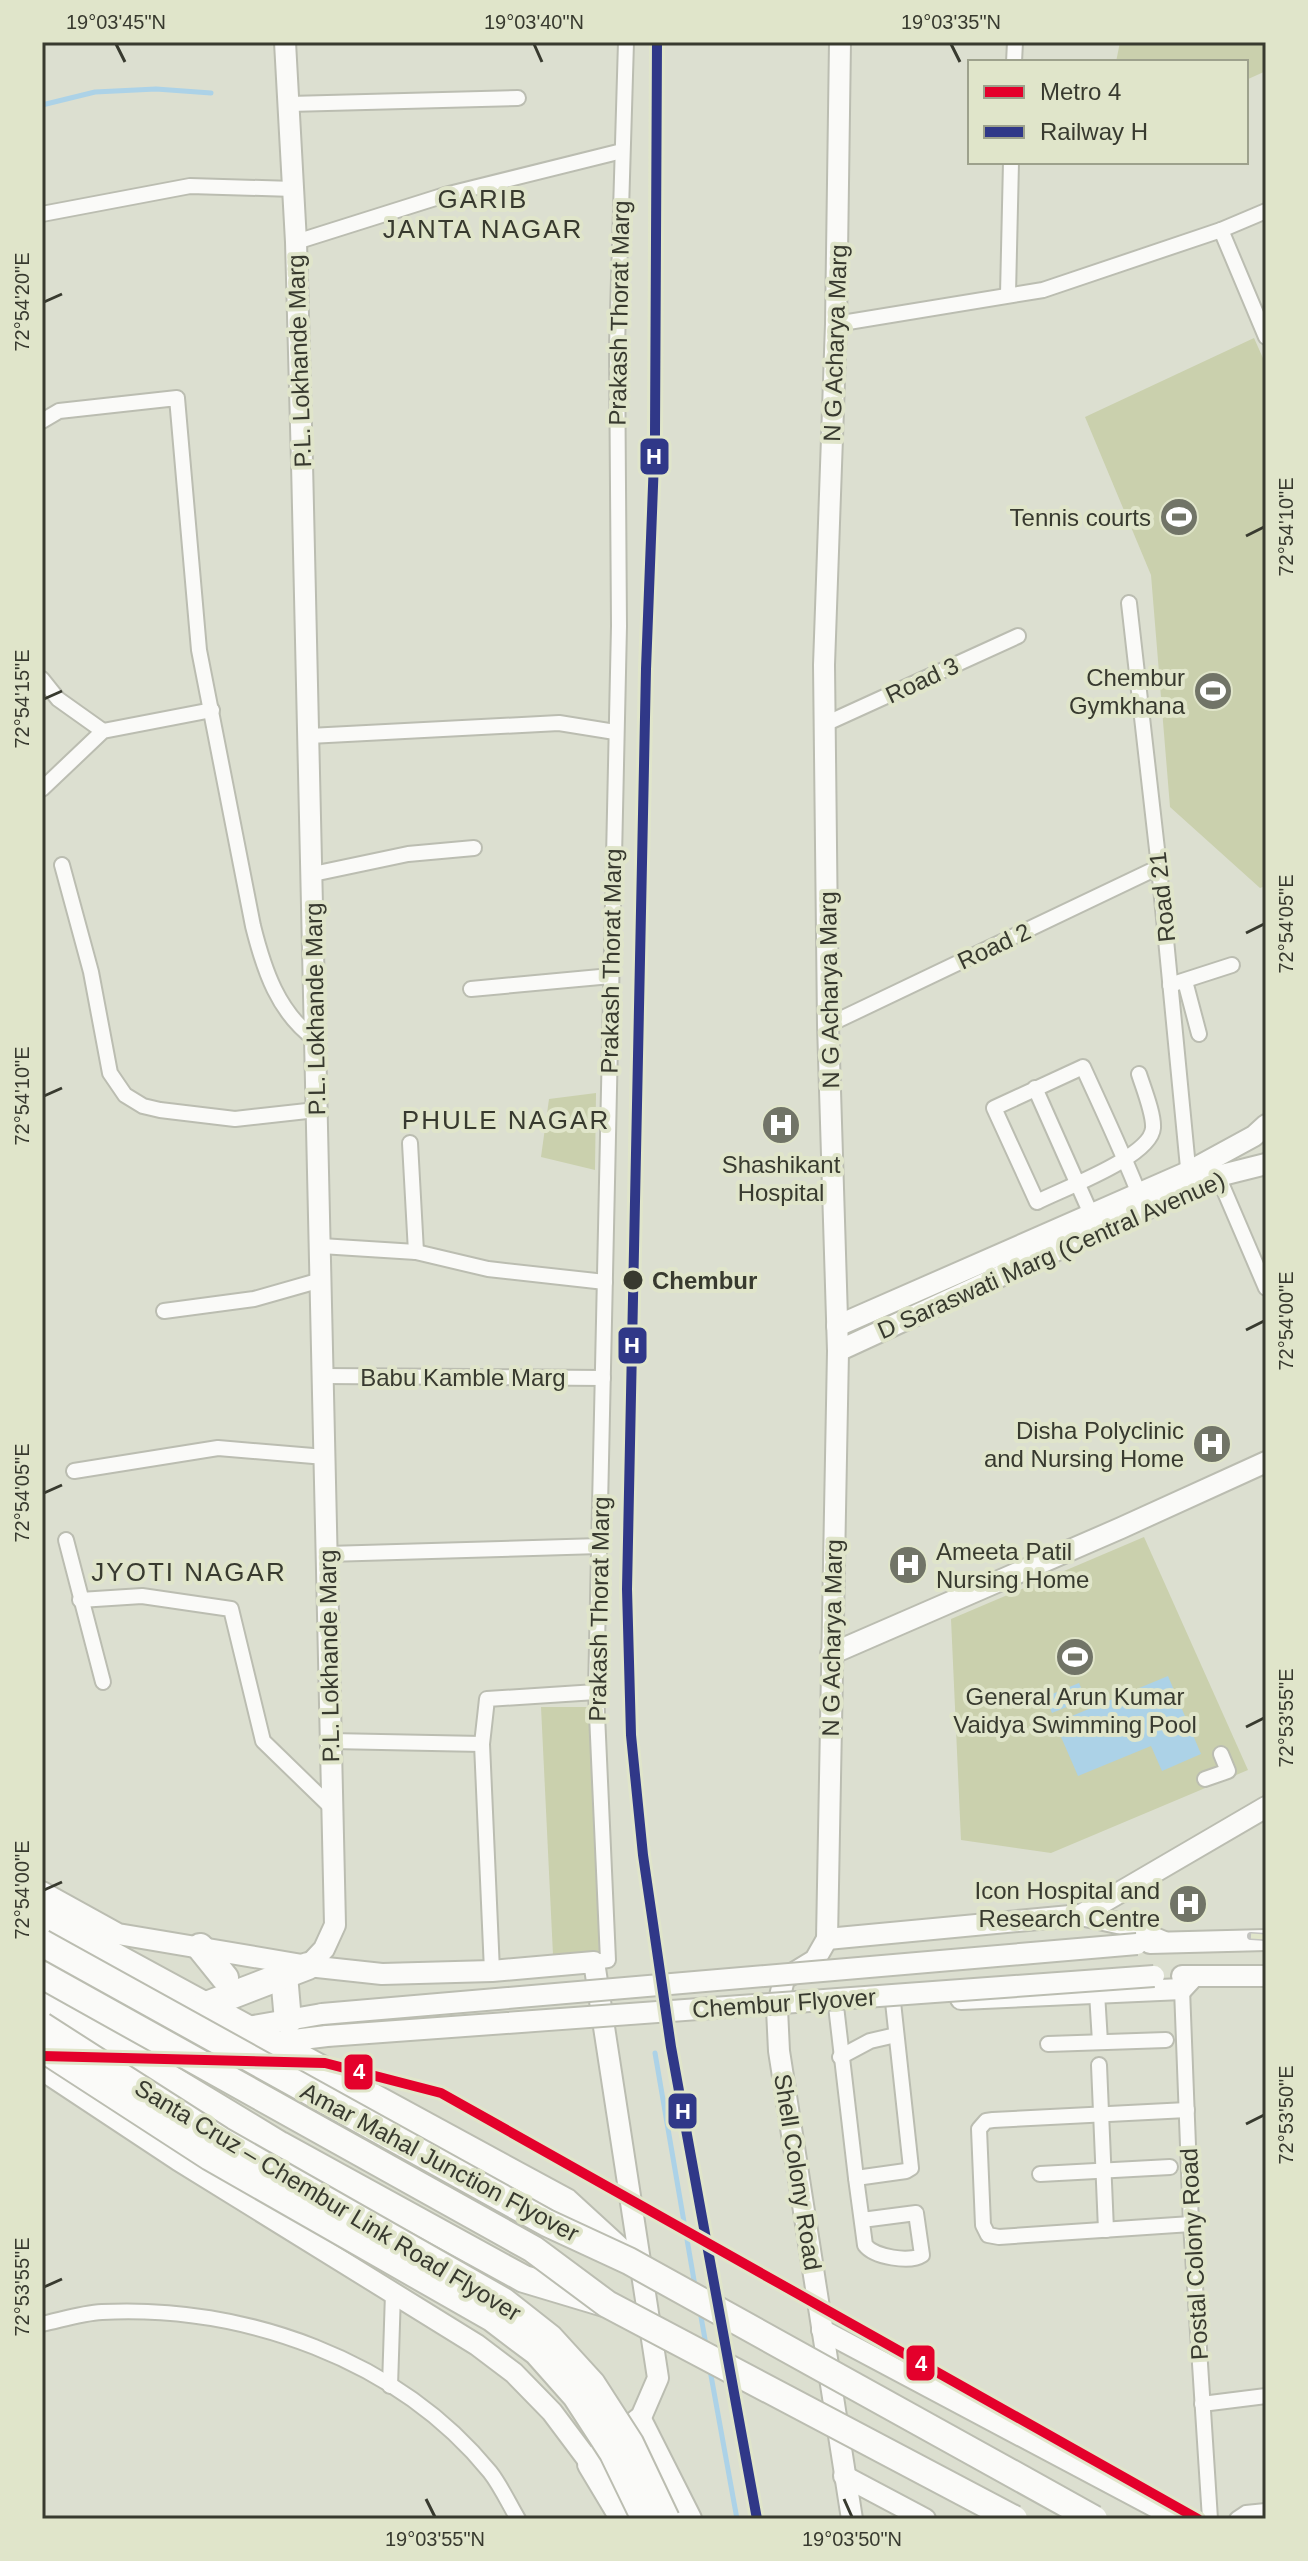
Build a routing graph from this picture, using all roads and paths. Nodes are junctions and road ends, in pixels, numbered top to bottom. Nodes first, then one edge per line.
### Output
1 (285, 42) edge
2 (626, 42) edge
3 (840, 42) edge
4 (518, 98) dead end
5 (289, 104) junction
6 (622, 151) junction
7 (1011, 164) edge
8 (294, 189) junction
9 (1266, 211) edge
10 (42, 214) edge
11 (1221, 230) junction
12 (296, 242) junction
13 (1008, 294) junction
14 (836, 324) junction
15 (1266, 337) edge
16 (42, 421) edge
17 (1129, 603) dead end
18 (1018, 636) dead end
19 (42, 679) edge
20 (212, 710) junction
21 (825, 724) junction
22 (103, 731) junction
23 (615, 732) junction
24 (309, 736) junction
25 (42, 789) edge
26 (474, 848) dead end
27 (62, 865) dead end
28 (1159, 867) junction
29 (313, 874) junction
30 (1232, 965) dead end
31 (611, 976) junction
32 (1177, 983) junction
33 (471, 989) dead end
34 (828, 1025) junction
35 (1174, 1029) junction
36 (316, 1040) junction
37 (1139, 1074) dead end
38 (1035, 1088) junction
39 (316, 1110) junction
40 (1266, 1125) edge
41 (410, 1143) dead end
42 (1124, 1161) junction
43 (1266, 1164) edge
44 (1218, 1176) junction
45 (1190, 1181) junction
46 (1077, 1182) junction
47 (1139, 1194) junction
48 (1091, 1214) junction
49 (321, 1246) junction
50 (416, 1252) junction
51 (321, 1280) junction
52 (605, 1282) junction
53 (1266, 1288) edge
54 (164, 1311) dead end
55 (837, 1326) junction
56 (838, 1351) junction
57 (323, 1376) junction
58 (603, 1378) junction
59 (325, 1457) junction
60 (1266, 1462) edge
61 (74, 1471) dead end
62 (66, 1540) dead end
63 (600, 1546) junction
64 (327, 1554) junction
65 (80, 1600) junction
66 (831, 1654) junction
67 (103, 1682) dead end
68 (596, 1692) junction
69 (331, 1741) junction
70 (482, 1744) junction
71 (1221, 1754) dead end
72 (1205, 1779) dead end
73 (1266, 1807) edge
74 (333, 1809) junction
75 (42, 1892) edge
76 (1081, 1915) junction
77 (42, 1917) edge
78 (827, 1939) junction
79 (1266, 1940) edge
80 (108, 1941) junction
81 (1164, 1942) junction
82 (42, 1943) edge
83 (200, 1947) junction
84 (594, 1962) junction
85 (134, 1967) junction
86 (289, 1968) junction
87 (492, 1971) junction
88 (42, 1975) edge
89 (1266, 1976) edge
90 (225, 1978) junction
91 (1188, 1983) junction
92 (1097, 1993) junction
93 (42, 2000) edge
94 (193, 2000) junction
95 (893, 2002) junction
96 (836, 2006) junction
97 (777, 2009) junction
98 (288, 2021) junction
99 (63, 2027) edge
100 (249, 2028) junction
101 (896, 2035) junction
102 (1166, 2040) dead end
103 (1100, 2042) junction
104 (273, 2043) junction
105 (1048, 2044) dead end
106 (121, 2048) junction
107 (42, 2050) edge
108 (840, 2057) junction
109 (42, 2061) edge
110 (1099, 2065) dead end
111 (42, 2070) edge
112 (1187, 2110) junction
113 (1101, 2115) junction
114 (1170, 2167) dead end
115 (1103, 2170) junction
116 (1040, 2174) dead end
117 (856, 2178) junction
118 (862, 2220) junction
119 (1191, 2224) junction
120 (1106, 2230) junction
121 (629, 2261) junction
122 (393, 2293) junction
123 (607, 2304) junction
124 (42, 2324) edge
125 (822, 2330) junction
126 (390, 2386) junction
127 (1266, 2396) edge
128 (1202, 2404) junction
129 (639, 2422) junction
130 (591, 2464) junction
131 (844, 2476) junction
132 (1266, 2511) edge
133 (518, 2519) edge
134 (624, 2519) edge
135 (645, 2519) edge
136 (666, 2519) edge
137 (688, 2519) edge
138 (852, 2519) edge
139 (925, 2519) edge
140 (1014, 2519) edge
141 (1094, 2519) edge
142 (1178, 2519) edge
143 (1210, 2519) edge
144 (1237, 2519) edge

1 - 5 main road, P.L. Lokhande Marg
2 - 6 street, Prakash Thorat Marg
3 - 14 main road, N G Acharya Marg
4 - 5 street
5 - 8 main road, P.L. Lokhande Marg
6 - 12 street
6 - 23 street, Prakash Thorat Marg
7 - 13 street
8 - 10 street
8 - 12 main road, P.L. Lokhande Marg
9 - 11 street
11 - 13 street
11 - 15 street
12 - 24 main road, P.L. Lokhande Marg
13 - 14 street
14 - 21 main road, N G Acharya Marg
16 - 20 street
17 - 28 street, Road 21
18 - 21 street, Road 3
19 - 22 street
20 - 22 street
20 - 36 street
21 - 34 main road, N G Acharya Marg
22 - 25 street
23 - 24 street
23 - 31 street, Prakash Thorat Marg
24 - 29 main road, P.L. Lokhande Marg
26 - 29 street
27 - 39 street
28 - 32 street, Road 21
28 - 34 street, Road 2
29 - 36 main road, P.L. Lokhande Marg
30 - 32 street
31 - 33 street
31 - 52 street, Prakash Thorat Marg
32 - 35 street, Road 21
32 - 35 street
34 - 55 main road, N G Acharya Marg
35 - 45 street, Road 21
36 - 39 main road, P.L. Lokhande Marg
37 - 42 street
38 - 42 street
38 - 46 street
38 - 46 street
39 - 49 main road, P.L. Lokhande Marg
40 - 45 main road
41 - 50 street
42 - 46 street
42 - 47 street
43 - 44 main road, D Saraswati Marg (Central Avenue)
44 - 45 main road, D Saraswati Marg (Central Avenue)
44 - 53 street
45 - 47 main road
45 - 56 main road, D Saraswati Marg (Central Avenue)
46 - 48 street
47 - 48 main road
48 - 55 main road
49 - 50 street
49 - 51 main road, P.L. Lokhande Marg
50 - 52 street
51 - 54 street
51 - 57 main road, P.L. Lokhande Marg
52 - 58 street, Prakash Thorat Marg
55 - 56 main road, N G Acharya Marg
56 - 66 main road, N G Acharya Marg
57 - 58 street, Babu Kamble Marg
57 - 59 main road, P.L. Lokhande Marg
58 - 63 street, Prakash Thorat Marg
59 - 61 street
59 - 64 main road, P.L. Lokhande Marg
60 - 66 main road
62 - 65 street
63 - 64 street
63 - 68 street, Prakash Thorat Marg
64 - 69 main road, P.L. Lokhande Marg
65 - 67 street
65 - 74 street
66 - 78 main road, N G Acharya Marg
68 - 70 street
68 - 84 street, Prakash Thorat Marg
69 - 70 street
69 - 74 main road, P.L. Lokhande Marg
70 - 87 street
71 - 72 street
73 - 76 main road
74 - 86 main road, P.L. Lokhande Marg
75 - 80 main road
76 - 78 main road
76 - 81 main road
77 - 80 highway
78 - 97 main road, Shell Colony Road
79 - 81 main road, Chembur Flyover
80 - 83 main road
80 - 85 highway
80 - 93 main road
81 - 98 main road, Chembur Flyover, bridge
82 - 121 highway, Amar Mahal Junction Flyover, bridge
83 - 86 main road
83 - 90 highway
84 - 87 main road
84 - 129 main road
85 - 94 highway
85 - 99 main road
86 - 87 main road
86 - 90 highway
86 - 94 highway
86 - 98 highway
88 - 123 highway, Amar Mahal Junction Flyover, bridge
89 - 91 main road
90 - 94 highway
91 - 92 main road
91 - 104 main road, Chembur Flyover, bridge
91 - 112 street, Postal Colony Road
92 - 95 main road
92 - 103 street
93 - 99 highway
94 - 100 highway
95 - 96 main road
95 - 101 street
96 - 97 main road
96 - 108 street
97 - 125 main road, Shell Colony Road
98 - 100 main road, Chembur Flyover
99 - 100 main road, Chembur Flyover
99 - 106 highway
99 - 107 main road
99 - 136 highway, Santa Cruz – Chembur Link Road Flyover, bridge
100 - 104 highway
101 - 108 street
101 - 117 street
102 - 103 street
103 - 105 street
104 - 106 main road, Chembur Flyover
104 - 121 highway
106 - 109 main road, Chembur Flyover
106 - 123 highway
107 - 135 highway, Santa Cruz – Chembur Link Road Flyover, bridge
108 - 117 street
110 - 113 street
111 - 122 main road
112 - 113 street
112 - 119 street, Postal Colony Road
113 - 115 street
113 - 120 street
114 - 115 street
115 - 116 street
115 - 120 street
117 - 118 street
118 - 118 street
119 - 120 street
119 - 128 street, Postal Colony Road
121 - 141 highway, bridge
122 - 126 street
122 - 130 main road
123 - 140 highway, bridge
124 - 126 street
125 - 131 main road, Shell Colony Road
125 - 142 main road
126 - 133 street
127 - 128 street
128 - 143 street, Postal Colony Road
129 - 130 highway
129 - 137 highway
130 - 134 highway
131 - 138 main road, Shell Colony Road
131 - 139 main road
132 - 144 street

